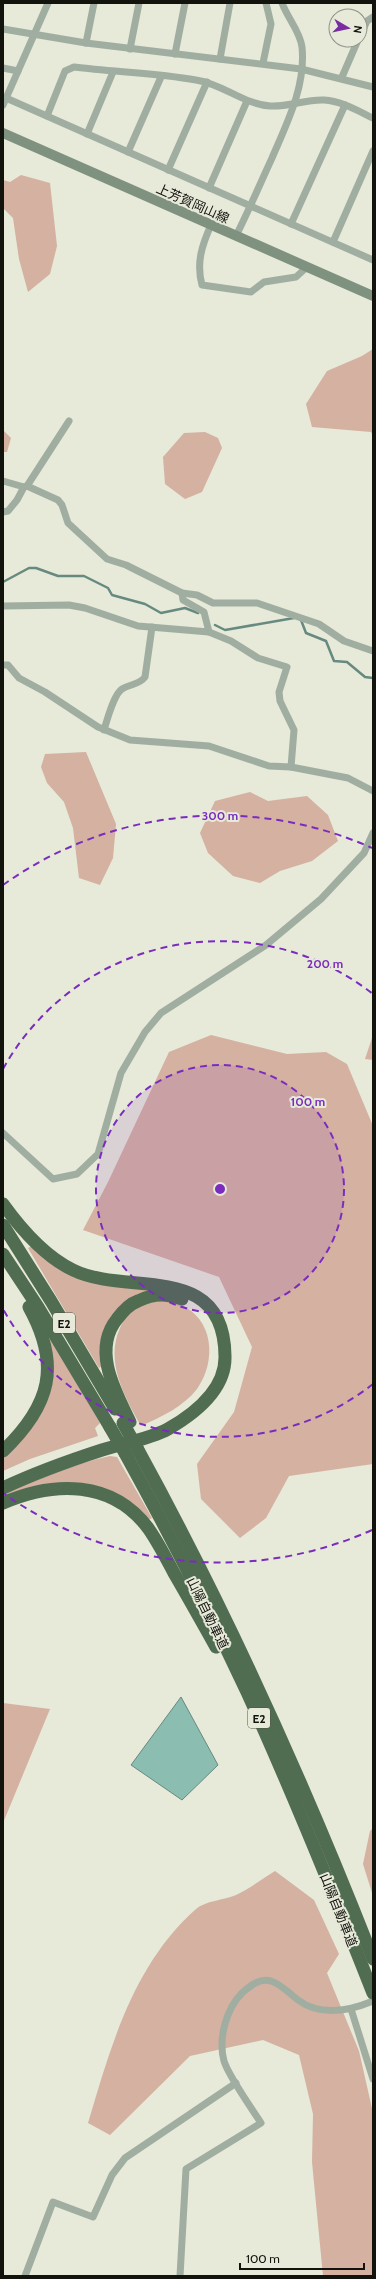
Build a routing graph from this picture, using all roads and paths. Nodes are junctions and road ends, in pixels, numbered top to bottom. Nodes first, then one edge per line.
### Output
1 (48, 3) edge
2 (94, 3) edge
3 (139, 3) edge
4 (184, 3) edge
5 (230, 3) edge
6 (266, 3) edge
7 (282, 3) edge
8 (3, 29) edge
9 (35, 35) junction
10 (86, 43) junction
11 (355, 48) edge
12 (130, 49) junction
13 (175, 54) junction
14 (220, 59) junction
15 (264, 63) junction
16 (3, 68) edge
17 (301, 69) junction
18 (18, 71) junction
19 (113, 72) junction
20 (161, 77) junction
21 (342, 78) junction
22 (207, 82) junction
23 (373, 87) edge
24 (247, 101) junction
25 (4, 102) edge
26 (295, 105) junction
27 (345, 105) junction
28 (46, 116) junction
29 (373, 118) edge
30 (3, 133) edge
31 (87, 134) junction
32 (373, 151) edge
33 (128, 152) junction
34 (168, 170) junction
35 (210, 188) junction
36 (251, 206) junction
37 (291, 224) junction
38 (211, 225) junction
39 (236, 236) junction
40 (333, 242) junction
41 (373, 260) edge
42 (307, 267) junction
43 (373, 296) edge
44 (69, 421) dead end
45 (3, 481) edge
46 (26, 486) junction
47 (3, 512) edge
48 (182, 593) junction
49 (3, 606) edge
50 (152, 627) junction
51 (209, 632) junction
52 (373, 651) edge
53 (3, 665) edge
54 (104, 730) junction
55 (291, 767) junction
56 (373, 791) edge
57 (373, 833) edge
58 (3, 1133) edge
59 (3, 1204) edge
60 (3, 1225) edge
61 (3, 1254) edge
62 (17, 1275) junction
63 (127, 1422) junction
64 (3, 1451) edge
65 (3, 1481) edge
66 (3, 1488) edge
67 (3, 1504) edge
68 (266, 1735) junction
69 (373, 1960) edge
70 (373, 1993) edge
71 (373, 2001) edge
72 (354, 2008) junction
73 (373, 2079) edge
74 (236, 2083) junction
75 (25, 2276) edge
76 (180, 2276) edge

1 - 9 street
2 - 10 street
3 - 12 street
4 - 13 street
5 - 14 street
6 - 15 street
7 - 17 street
8 - 9 street
9 - 10 street
9 - 18 street
10 - 12 street
11 - 21 street
12 - 13 street
13 - 14 street
14 - 15 street
15 - 17 street
16 - 18 street
17 - 21 street
17 - 26 street
18 - 25 street
19 - 20 street
19 - 28 street
19 - 31 street
20 - 22 street
20 - 33 street
21 - 23 street
22 - 24 street
22 - 34 street
24 - 26 street
24 - 35 street
25 - 28 street
26 - 27 street
26 - 36 street
27 - 29 street
27 - 37 street
28 - 31 street
30 - 38 main road, 上芳賀岡山線
31 - 33 street
32 - 40 street
33 - 34 street
34 - 35 street
35 - 36 street
36 - 37 street
36 - 39 street
37 - 40 street
38 - 39 main road, 上芳賀岡山線
38 - 42 street
39 - 42 main road, 上芳賀岡山線
40 - 41 street
42 - 43 main road, 上芳賀岡山線
44 - 46 street
45 - 46 street
46 - 47 street
46 - 48 street
48 - 51 street
48 - 52 street
49 - 50 street
50 - 51 street
50 - 54 street
51 - 55 street
53 - 54 street
54 - 55 street
55 - 56 street
57 - 58 street
59 - 66 highway
60 - 63 highway, 山陽自動車道 / E2
61 - 62 highway, 山陽自動車道 / E2
62 - 64 highway
62 - 68 highway, 山陽自動車道 / E2, bridge
63 - 65 highway
63 - 69 highway, 山陽自動車道 / E2, bridge
67 - 68 highway
68 - 70 highway, 山陽自動車道 / E2
71 - 72 street
72 - 73 street
72 - 74 street
74 - 75 street
74 - 76 street

